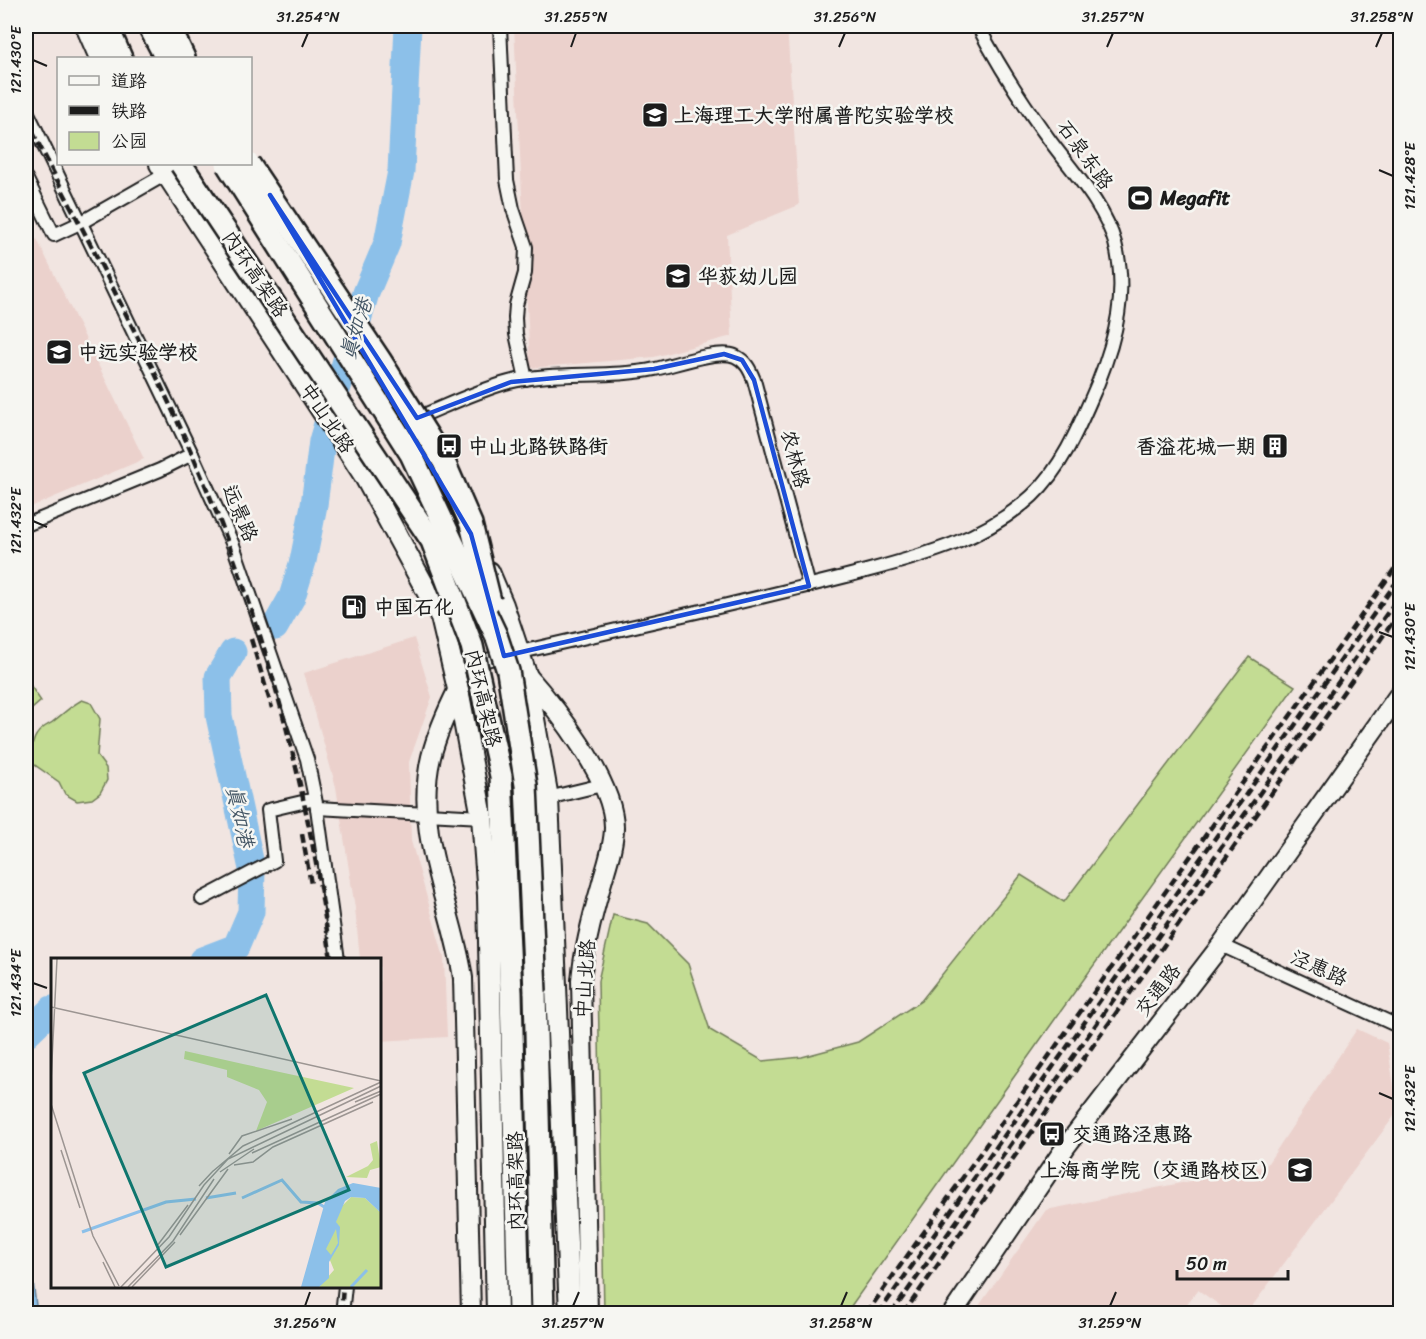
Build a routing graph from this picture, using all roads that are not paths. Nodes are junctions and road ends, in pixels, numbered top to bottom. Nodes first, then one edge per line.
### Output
1 (86, 26) edge
2 (106, 26) edge
3 (149, 26) edge
4 (169, 26) edge
5 (500, 26) edge
6 (978, 26) edge
7 (100, 57) edge
8 (122, 57) edge
9 (165, 57) edge
10 (184, 57) edge
11 (26, 109) edge
12 (228, 165) edge
13 (251, 165) edge
14 (251, 165) edge
15 (169, 167) edge
16 (26, 178) edge
17 (82, 222) junction
18 (526, 379) junction
19 (405, 423) junction
20 (192, 454) junction
21 (26, 525) edge
22 (809, 586) junction
23 (519, 653) junction
24 (453, 668) junction
25 (517, 672) junction
26 (458, 689) junction
27 (1401, 693) edge
28 (602, 785) junction
29 (548, 798) junction
30 (316, 804) junction
31 (427, 814) junction
32 (482, 817) junction
33 (202, 899) dead end
34 (1221, 945) junction
35 (338, 958) edge
36 (1401, 1027) edge
37 (345, 1288) edge
38 (342, 1314) edge
39 (471, 1314) edge
40 (497, 1314) edge
41 (519, 1314) edge
42 (543, 1314) edge
43 (570, 1314) edge
44 (588, 1314) edge
45 (952, 1314) edge

1 - 7 main road
2 - 8 highway
3 - 9 highway
4 - 10 highway
5 - 18 street
6 - 22 street, 石泉东路
11 - 17 street, 远景路
12 - 25 highway, 内环高架路, bridge
13 - 19 main road, 中山北路
14 - 25 highway, bridge
15 - 17 street
15 - 24 main road, 中山北路
15 - 41 highway, 内环高架路, bridge
16 - 17 street
17 - 20 street, 远景路
18 - 19 street, 农林路
18 - 22 street, 农林路
19 - 23 main road, 中山北路
20 - 21 street
20 - 30 street, 远景路
22 - 23 street
23 - 24 street
23 - 25 main road, 中山北路
24 - 26 main road, 中山北路
25 - 28 main road, 中山北路
25 - 29 main road, 中山北路
25 - 42 highway, 内环高架路, bridge
26 - 31 main road
26 - 32 main road, 中山北路
27 - 34 main road, 交通路
28 - 29 street
28 - 44 main road, 中山北路
29 - 43 main road, 中山北路
30 - 31 street
30 - 33 street
30 - 35 street, 远景路
31 - 32 street
31 - 39 main road
32 - 40 main road, 中山北路
34 - 36 street, 泾惠路
34 - 45 main road, 交通路
37 - 38 street

